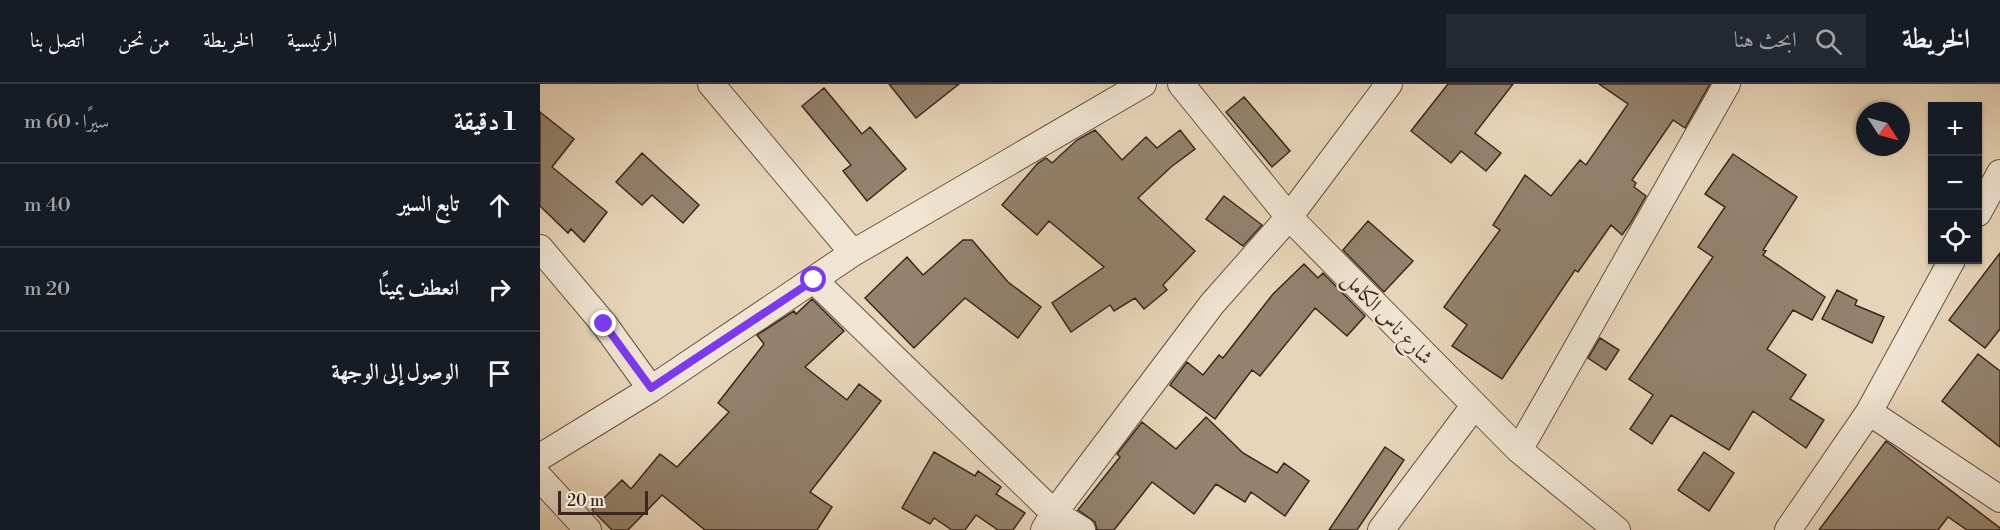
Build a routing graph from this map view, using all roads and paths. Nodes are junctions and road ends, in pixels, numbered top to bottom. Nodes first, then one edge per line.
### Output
1 (711, 84) edge
2 (1143, 84) edge
3 (1181, 84) edge
4 (1389, 84) edge
5 (1727, 84) edge
6 (2000, 173) edge
7 (1987, 210) edge
8 (1289, 217) junction
9 (540, 248) edge
10 (853, 253) junction
11 (1950, 264) edge
12 (814, 280) junction
13 (651, 388) junction
14 (1474, 406) junction
15 (1869, 412) junction
16 (1519, 450) junction
17 (540, 457) edge
18 (540, 478) edge
19 (2000, 499) edge
20 (1049, 521) edge
21 (588, 530) edge
22 (1082, 530) edge
23 (1381, 530) edge
24 (1617, 530) edge
25 (1788, 530) edge

1 - 10 street
2 - 10 street
3 - 8 street, شارع ناس الكامل
4 - 8 street
5 - 16 street
6 - 7 street
8 - 14 street, شارع ناس الكامل
8 - 20 street
9 - 13 street
10 - 12 street
11 - 15 street
12 - 13 street
12 - 20 street
13 - 17 street
14 - 16 street, شارع ناس الكامل
14 - 23 street
15 - 19 street
15 - 25 street
16 - 24 street, شارع ناس الكامل
18 - 21 street
20 - 22 street

